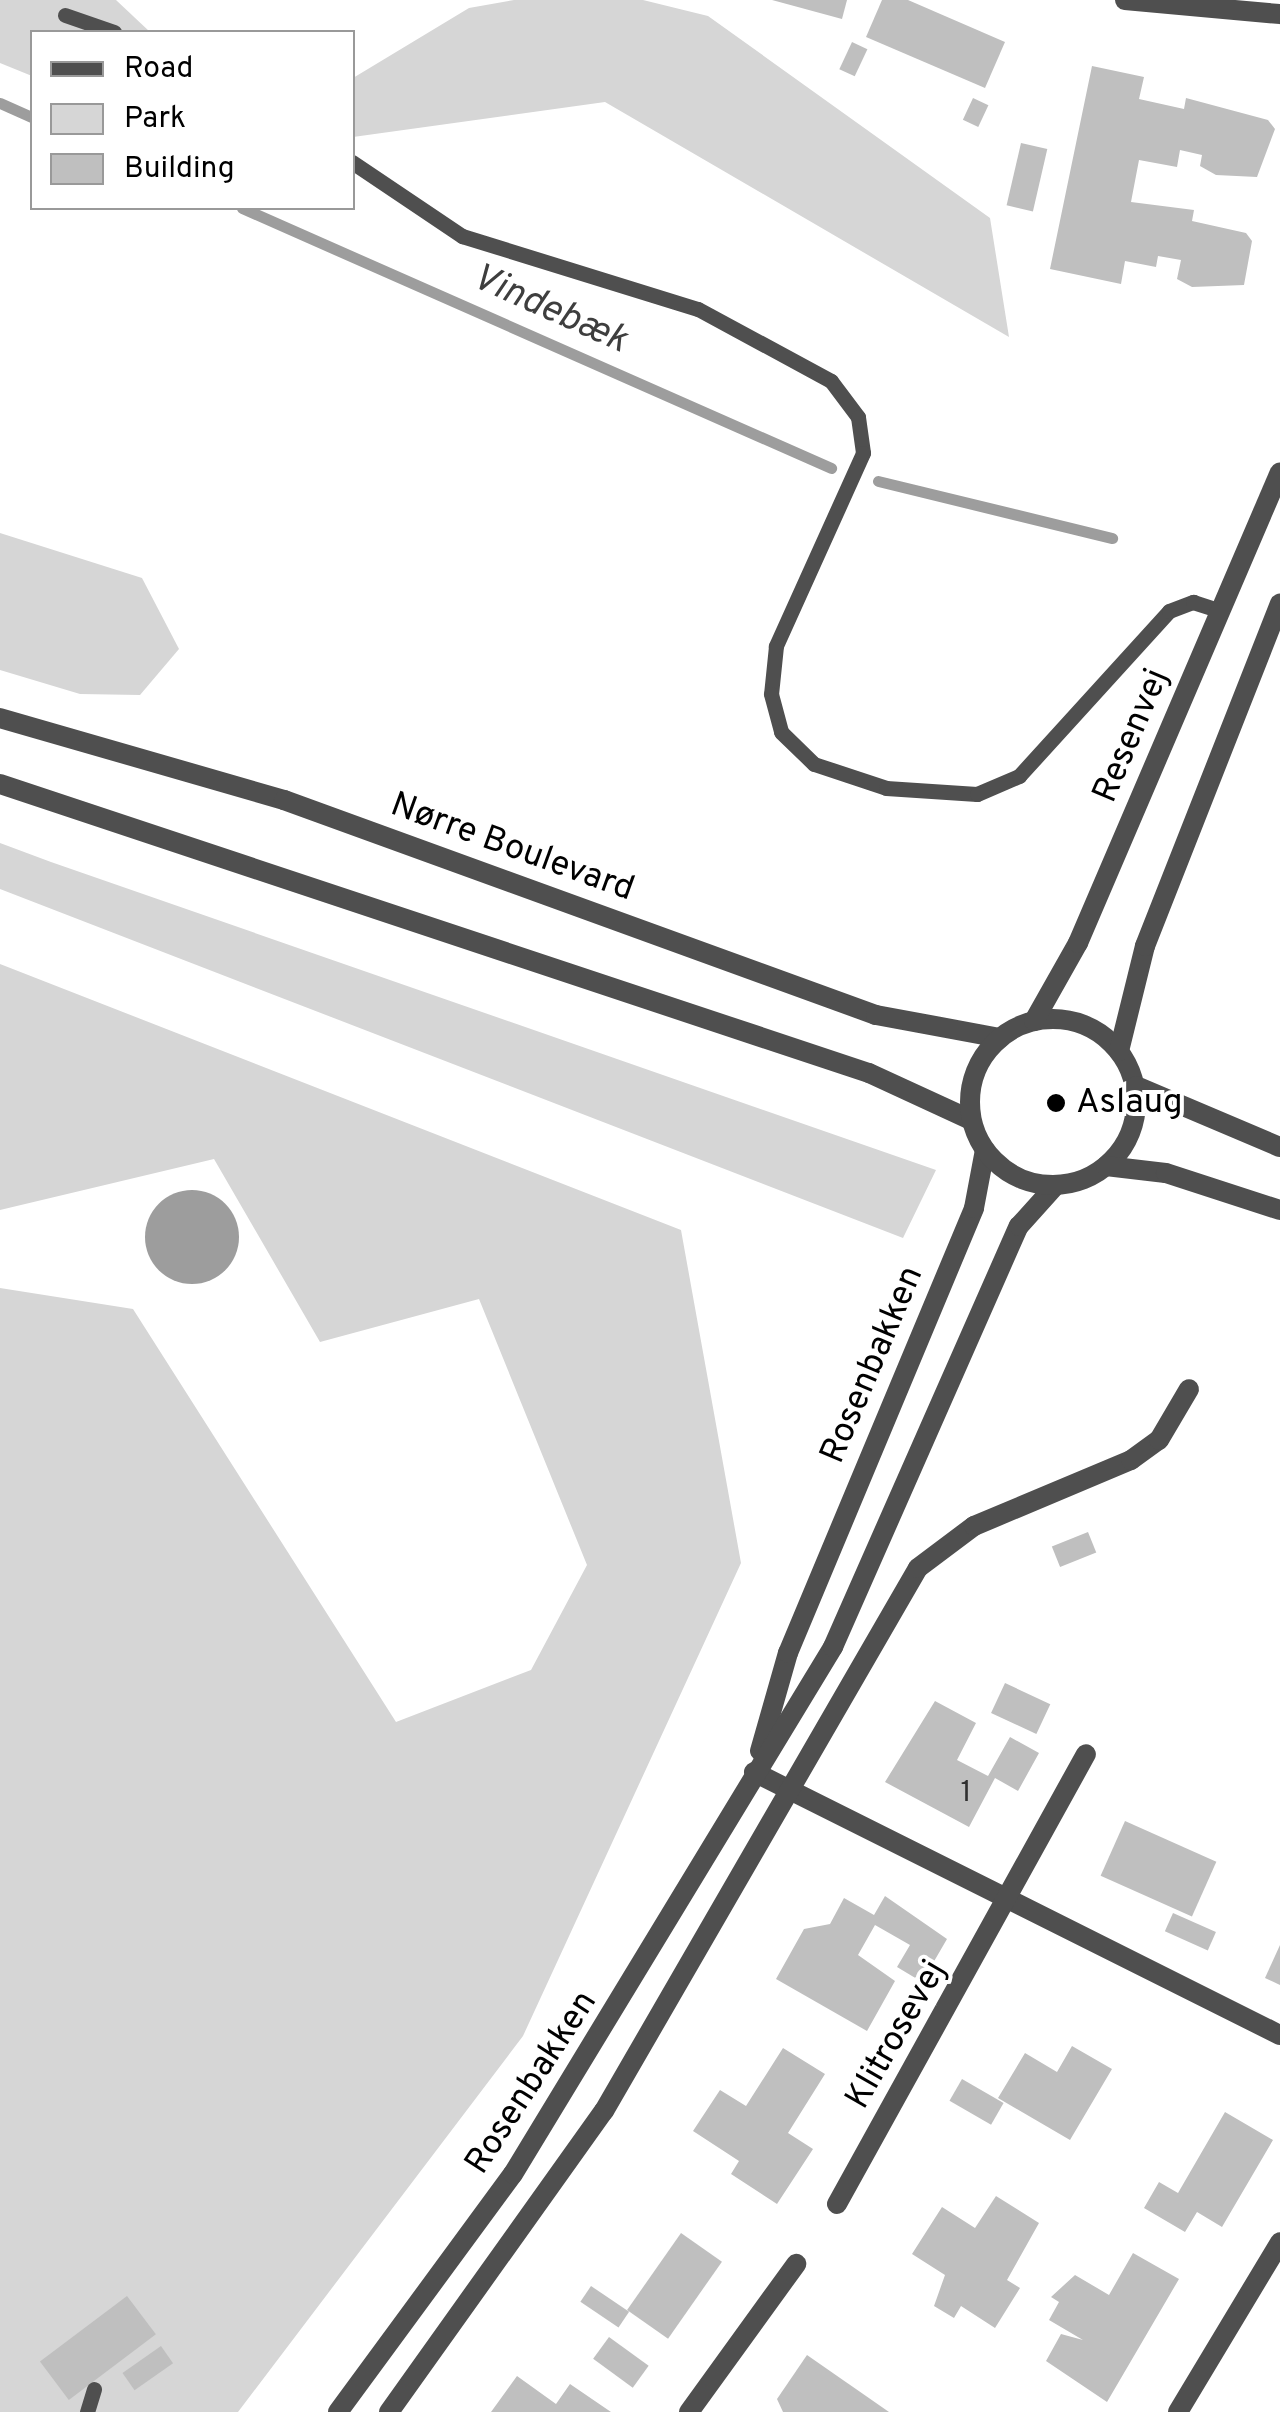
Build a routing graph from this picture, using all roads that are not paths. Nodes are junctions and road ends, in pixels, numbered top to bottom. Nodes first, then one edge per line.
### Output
1 (1126, 0) edge
2 (1280, 14) edge
3 (66, 15) dead end
4 (108, 30) edge
5 (355, 164) edge
6 (1280, 472) edge
7 (1280, 604) edge
8 (1221, 611) junction
9 (0, 718) edge
10 (0, 784) edge
11 (1034, 1020) junction
12 (1000, 1038) junction
13 (1119, 1051) junction
14 (1136, 1086) junction
15 (972, 1120) junction
16 (1280, 1147) edge
17 (985, 1150) junction
18 (1106, 1166) junction
19 (1056, 1186) junction
20 (1280, 1210) edge
21 (1189, 1389) dead end
22 (1086, 1754) dead end
23 (754, 1772) junction
24 (793, 1792) junction
25 (1012, 1899) junction
26 (1280, 2034) edge
27 (837, 2204) dead end
28 (1280, 2242) edge
29 (796, 2264) dead end
30 (364, 2380) junction
31 (94, 2389) dead end
32 (396, 2410) edge
33 (87, 2412) edge
34 (338, 2412) edge
35 (689, 2412) edge
36 (1178, 2412) edge

1 - 2 street
3 - 4 lane
5 - 8 lane
6 - 8 street, Resenvej
7 - 13 street
8 - 11 street, Resenvej
9 - 12 street, Nørre Boulevard
10 - 15 street
11 - 12 street
11 - 13 street
12 - 15 street
13 - 14 street
14 - 16 street
14 - 18 street
15 - 17 street
17 - 19 street
17 - 23 street, Rosenbakken
18 - 19 street
18 - 20 street
19 - 23 street, Rosenbakken
21 - 24 street
22 - 25 street, Klitrosevej
23 - 24 street
23 - 30 street, Rosenbakken
24 - 25 street
24 - 32 street
25 - 26 street
25 - 27 street, Klitrosevej
28 - 36 street
29 - 35 street
30 - 32 street
30 - 34 street, Rosenbakken
31 - 33 lane

